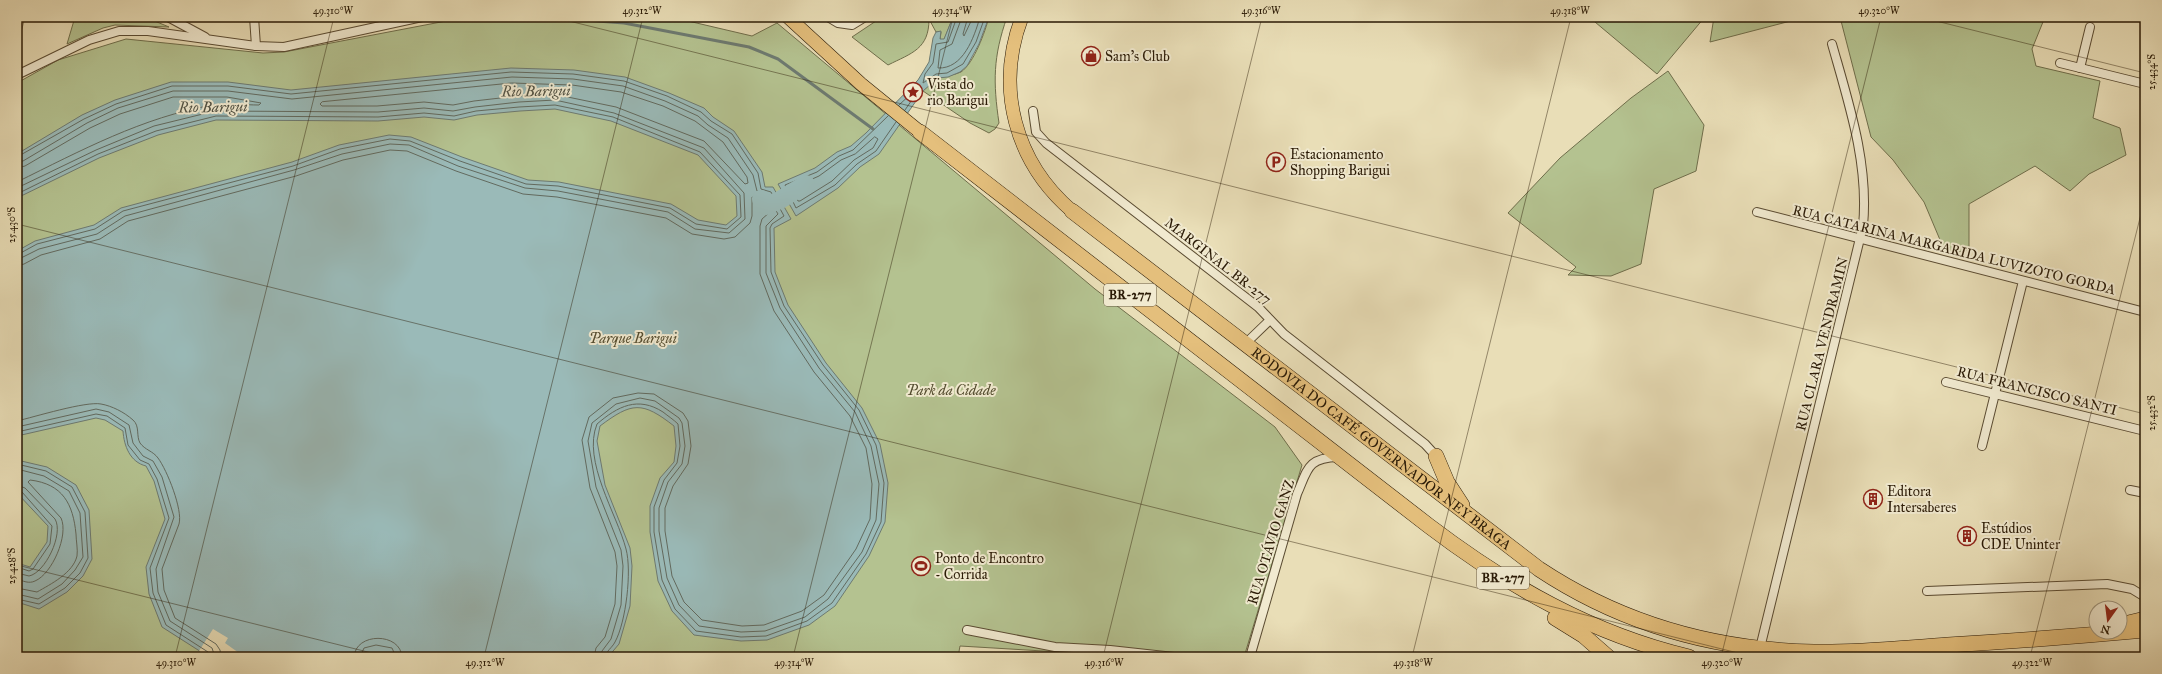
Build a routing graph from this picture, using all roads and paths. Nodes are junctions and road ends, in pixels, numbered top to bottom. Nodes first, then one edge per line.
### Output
1 (168, 17) edge
2 (254, 17) edge
3 (422, 17) edge
4 (788, 17) edge
5 (828, 17) edge
6 (865, 17) edge
7 (1022, 17) edge
8 (1032, 17) edge
9 (2090, 27) dead end
10 (209, 40) junction
11 (1832, 44) dead end
12 (256, 46) junction
13 (1012, 57) junction
14 (2060, 63) dead end
15 (2080, 68) junction
16 (17, 75) edge
17 (2145, 84) edge
18 (1033, 111) dead end
19 (920, 132) joint
20 (1072, 211) joint
21 (1757, 212) dead end
22 (1861, 240) junction
23 (2023, 281) junction
24 (2145, 312) edge
25 (1270, 320) junction
26 (1245, 344) junction
27 (1946, 382) dead end
28 (1995, 394) junction
29 (2145, 431) edge
30 (1982, 446) dead end
31 (1436, 456) joint
32 (1340, 457) junction
33 (2130, 490) dead end
34 (2145, 493) edge
35 (1469, 516) junction
36 (1457, 548) junction
37 (1927, 592) dead end
38 (2145, 597) edge
39 (2145, 619) edge
40 (2128, 623) edge
41 (967, 630) dead end
42 (2145, 630) edge
43 (2088, 633) edge
44 (2073, 636) junction
45 (1760, 648) junction
46 (1070, 653) edge
47 (1174, 657) edge
48 (1250, 657) edge
49 (1608, 657) edge
50 (1689, 657) edge

1 - 10 street
2 - 12 street
3 - 12 street
4 - 19 main road
5 - 6 street
7 - 13 main road
8 - 13 main road
9 - 15 street
10 - 12 street
10 - 16 street
11 - 22 street, RUA CLARA VENDRAMIN
13 - 20 main road
14 - 15 street
15 - 17 street
18 - 25 street, MARGINAL BR-277
19 - 32 highway, BR-277
20 - 26 highway, RODOVIA DO CAFÉ GOVERNADOR NEY BRAGA / BR-277
21 - 22 street, RUA CATARINA MARGARIDA LUVIZOTO GORDA
22 - 23 street, RUA CATARINA MARGARIDA LUVIZOTO GORDA
22 - 45 street, RUA CLARA VENDRAMIN
23 - 24 street, RUA CATARINA MARGARIDA LUVIZOTO GORDA
23 - 28 street
25 - 26 street
25 - 31 street, MARGINAL BR-277
26 - 35 highway, RODOVIA DO CAFÉ GOVERNADOR NEY BRAGA / BR-277
27 - 28 street, RUA FRANCISCO SANTI
28 - 29 street, RUA FRANCISCO SANTI
28 - 30 street
31 - 35 highway
32 - 36 highway, BR-277
32 - 48 street, RUA OTÁVIO GANZ
33 - 34 street
35 - 45 highway, RODOVIA DO CAFÉ GOVERNADOR NEY BRAGA / BR-277
36 - 49 highway
36 - 50 highway, BR-277
37 - 38 street
39 - 40 highway
41 - 46 street
42 - 44 highway, RODOVIA DO CAFÉ GOVERNADOR NEY BRAGA / BR-277
43 - 44 highway
44 - 45 highway, RODOVIA DO CAFÉ GOVERNADOR NEY BRAGA / BR-277
46 - 47 street

